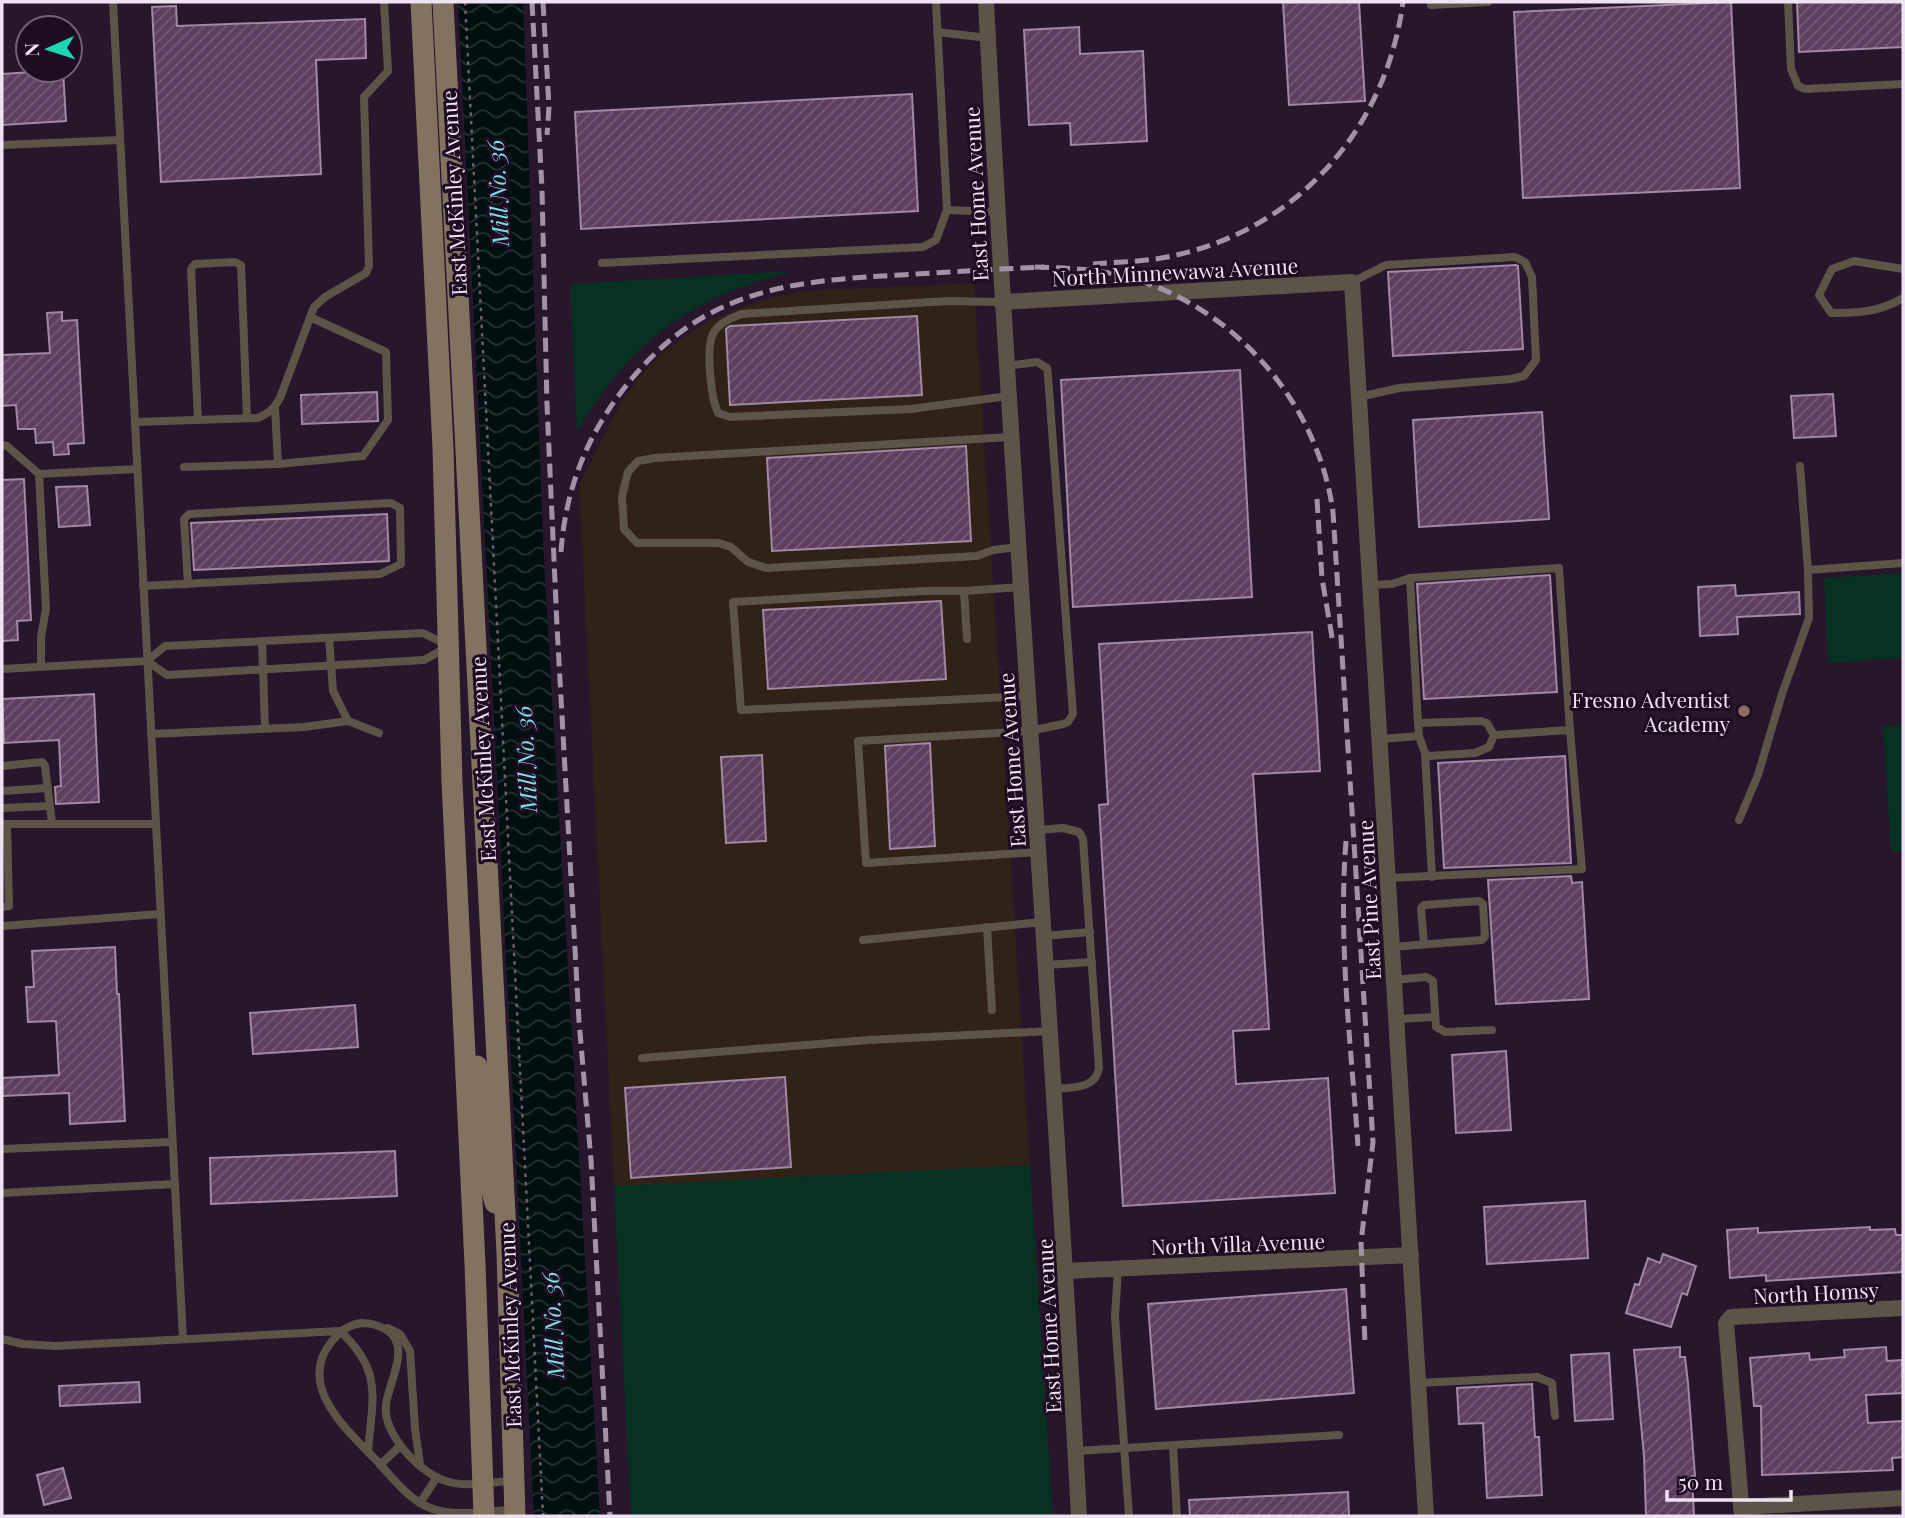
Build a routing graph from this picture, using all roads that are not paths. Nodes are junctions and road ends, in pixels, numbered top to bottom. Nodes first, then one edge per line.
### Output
1 (113, 2) edge
2 (384, 2) edge
3 (421, 2) edge
4 (443, 2) edge
5 (936, 2) edge
6 (986, 2) edge
7 (1431, 2) edge
8 (1488, 2) edge
9 (1788, 2) edge
10 (937, 32) junction
11 (988, 38) junction
12 (1903, 84) edge
13 (120, 140) junction
14 (2, 145) edge
15 (947, 211) junction
16 (997, 212) junction
17 (602, 262) dead end
18 (1903, 269) edge
19 (1352, 282) junction
20 (1903, 298) edge
21 (1001, 302) junction
22 (310, 317) junction
23 (1006, 366) junction
24 (1008, 396) junction
25 (1359, 397) junction
26 (275, 408) junction
27 (247, 418) junction
28 (198, 420) junction
29 (135, 422) junction
30 (1010, 437) junction
31 (2, 445) edge
32 (278, 464) junction
33 (1800, 466) dead end
34 (184, 467) dead end
35 (137, 469) junction
36 (39, 474) junction
37 (1018, 547) junction
38 (1903, 564) edge
39 (1808, 570) junction
40 (1410, 578) junction
41 (188, 584) junction
42 (1370, 585) junction
43 (143, 586) junction
44 (1020, 587) junction
45 (964, 591) junction
46 (329, 638) junction
47 (967, 639) dead end
48 (262, 641) junction
49 (477, 645) junction
50 (449, 646) junction
51 (147, 661) junction
52 (331, 666) junction
53 (41, 667) junction
54 (2, 669) edge
55 (263, 670) junction
56 (1028, 696) junction
57 (348, 722) junction
58 (1418, 723) junction
59 (265, 729) junction
60 (1570, 730) junction
61 (1030, 731) junction
62 (379, 733) dead end
63 (151, 734) junction
64 (1494, 735) junction
65 (1419, 736) junction
66 (1380, 739) junction
67 (1425, 753) junction
68 (2, 766) edge
69 (452, 782) junction
70 (48, 788) junction
71 (2, 790) edge
72 (50, 806) junction
73 (2, 808) edge
74 (1739, 820) dead end
75 (52, 823) junction
76 (5, 824) edge
77 (156, 824) junction
78 (1037, 830) junction
79 (1038, 852) junction
80 (5, 857) edge
81 (6, 877) edge
82 (1432, 877) junction
83 (1388, 878) junction
84 (6, 890) edge
85 (2, 907) edge
86 (160, 914) junction
87 (2, 926) edge
88 (987, 927) junction
89 (1043, 929) junction
90 (1090, 932) junction
91 (863, 940) dead end
92 (1424, 944) junction
93 (1392, 947) junction
94 (1092, 962) junction
95 (1046, 965) junction
96 (1394, 980) junction
97 (992, 1010) dead end
98 (1435, 1017) junction
99 (1397, 1019) junction
100 (496, 1026) junction
101 (1492, 1030) dead end
102 (1050, 1031) junction
103 (465, 1054) junction
104 (642, 1058) dead end
105 (1054, 1089) junction
106 (172, 1142) junction
107 (2, 1149) edge
108 (174, 1184) junction
109 (2, 1193) edge
110 (507, 1253) junction
111 (1411, 1255) junction
112 (1118, 1269) junction
113 (1066, 1271) junction
114 (1903, 1308) edge
115 (377, 1325) junction
116 (340, 1331) junction
117 (2, 1339) edge
118 (183, 1339) junction
119 (1419, 1382) junction
120 (1555, 1416) dead end
121 (1339, 1435) dead end
122 (400, 1446) junction
123 (1173, 1446) junction
124 (1124, 1449) junction
125 (1076, 1451) junction
126 (368, 1452) junction
127 (420, 1464) junction
128 (380, 1465) junction
129 (437, 1477) junction
130 (514, 1481) junction
131 (483, 1483) junction
132 (1903, 1498) edge
133 (420, 1503) junction
134 (1741, 1512) edge
135 (515, 1513) edge
136 (484, 1514) edge
137 (1079, 1516) edge
138 (1129, 1516) edge
139 (1177, 1516) edge
140 (1426, 1516) edge

1 - 13 lane
2 - 22 lane
3 - 50 main road, East McKinley Avenue
4 - 49 main road, East McKinley Avenue
5 - 10 lane
6 - 11 street, East Home Avenue
7 - 8 lane
9 - 12 lane
10 - 11 lane
10 - 15 lane
11 - 16 street, East Home Avenue
13 - 14 lane
13 - 29 lane
15 - 16 lane
15 - 17 lane
16 - 21 street, East Home Avenue
18 - 20 lane
19 - 21 street, North Minnewawa Avenue
19 - 25 street, East Pine Avenue
19 - 25 lane
21 - 23 street, East Home Avenue
21 - 24 lane
22 - 26 lane
22 - 32 lane
23 - 24 street, East Home Avenue
23 - 61 lane
24 - 30 street, East Home Avenue
25 - 42 street, East Pine Avenue
26 - 27 lane
26 - 32 lane
27 - 28 lane
27 - 28 lane
28 - 29 lane
29 - 35 lane
30 - 37 street, East Home Avenue
30 - 37 lane
31 - 36 lane
32 - 34 lane
33 - 39 lane
35 - 36 lane
35 - 43 lane
36 - 53 lane
37 - 44 street, East Home Avenue
38 - 39 lane
39 - 74 lane
40 - 42 lane
40 - 58 lane
40 - 60 lane
41 - 41 lane
41 - 43 lane
42 - 66 street, East Pine Avenue
43 - 51 lane
44 - 45 lane
44 - 56 street, East Home Avenue
45 - 47 lane
45 - 56 lane
46 - 48 lane
46 - 50 lane
46 - 52 lane
48 - 51 lane
48 - 55 lane
49 - 50 main road
49 - 100 main road, East McKinley Avenue
50 - 52 lane
50 - 69 main road, East McKinley Avenue
51 - 53 lane
51 - 55 lane
51 - 63 lane
52 - 55 lane
52 - 57 lane
53 - 54 lane
55 - 59 lane
56 - 61 street, East Home Avenue
57 - 59 lane
57 - 62 lane
58 - 64 lane
58 - 65 lane
59 - 63 lane
60 - 64 lane
60 - 82 lane
61 - 78 street, East Home Avenue
61 - 79 lane
63 - 77 lane
64 - 67 lane
65 - 66 lane
65 - 67 lane
66 - 83 street, East Pine Avenue
67 - 82 lane
68 - 70 lane
69 - 100 main road
69 - 103 main road, East McKinley Avenue
70 - 71 lane
70 - 72 lane
72 - 73 lane
72 - 75 lane
75 - 76 lane
75 - 77 lane
76 - 80 lane
77 - 86 lane
78 - 79 street, East Home Avenue
78 - 90 lane
79 - 89 street, East Home Avenue
80 - 81 lane
81 - 84 lane
82 - 83 lane
83 - 93 street, East Pine Avenue
84 - 85 lane
86 - 87 lane
86 - 106 lane
88 - 89 lane
88 - 91 lane
88 - 97 lane
89 - 90 lane
89 - 95 street, East Home Avenue
90 - 94 lane
92 - 92 lane
92 - 93 lane
93 - 96 street, East Pine Avenue
94 - 95 lane
94 - 105 lane
95 - 102 street, East Home Avenue
96 - 98 lane
96 - 99 street, East Pine Avenue
98 - 99 lane
98 - 101 lane
99 - 111 street, East Pine Avenue
100 - 110 main road, East McKinley Avenue
102 - 104 lane
102 - 105 street, East Home Avenue
103 - 110 main road
103 - 131 main road, East McKinley Avenue
105 - 113 street, East Home Avenue
106 - 107 lane
106 - 108 lane
108 - 109 lane
108 - 118 lane
110 - 130 main road, East McKinley Avenue
111 - 112 street, North Villa Avenue
111 - 119 street, East Pine Avenue
112 - 113 street, North Villa Avenue
112 - 124 lane
113 - 125 street, East Home Avenue
114 - 134 street, North Homsy
115 - 116 lane
115 - 122 lane
115 - 127 lane
116 - 118 lane
116 - 126 lane
116 - 126 lane
117 - 118 lane
119 - 120 lane
119 - 140 street, East Pine Avenue
121 - 123 lane
122 - 127 lane
122 - 128 lane
123 - 124 lane
123 - 139 lane
124 - 125 lane
124 - 138 lane
125 - 137 street, East Home Avenue
126 - 128 lane
127 - 129 lane
128 - 133 lane
129 - 131 lane
129 - 133 lane
130 - 131 lane
130 - 135 main road, East McKinley Avenue
131 - 136 main road, East McKinley Avenue
132 - 134 street
133 - 136 lane
135 - 136 lane

